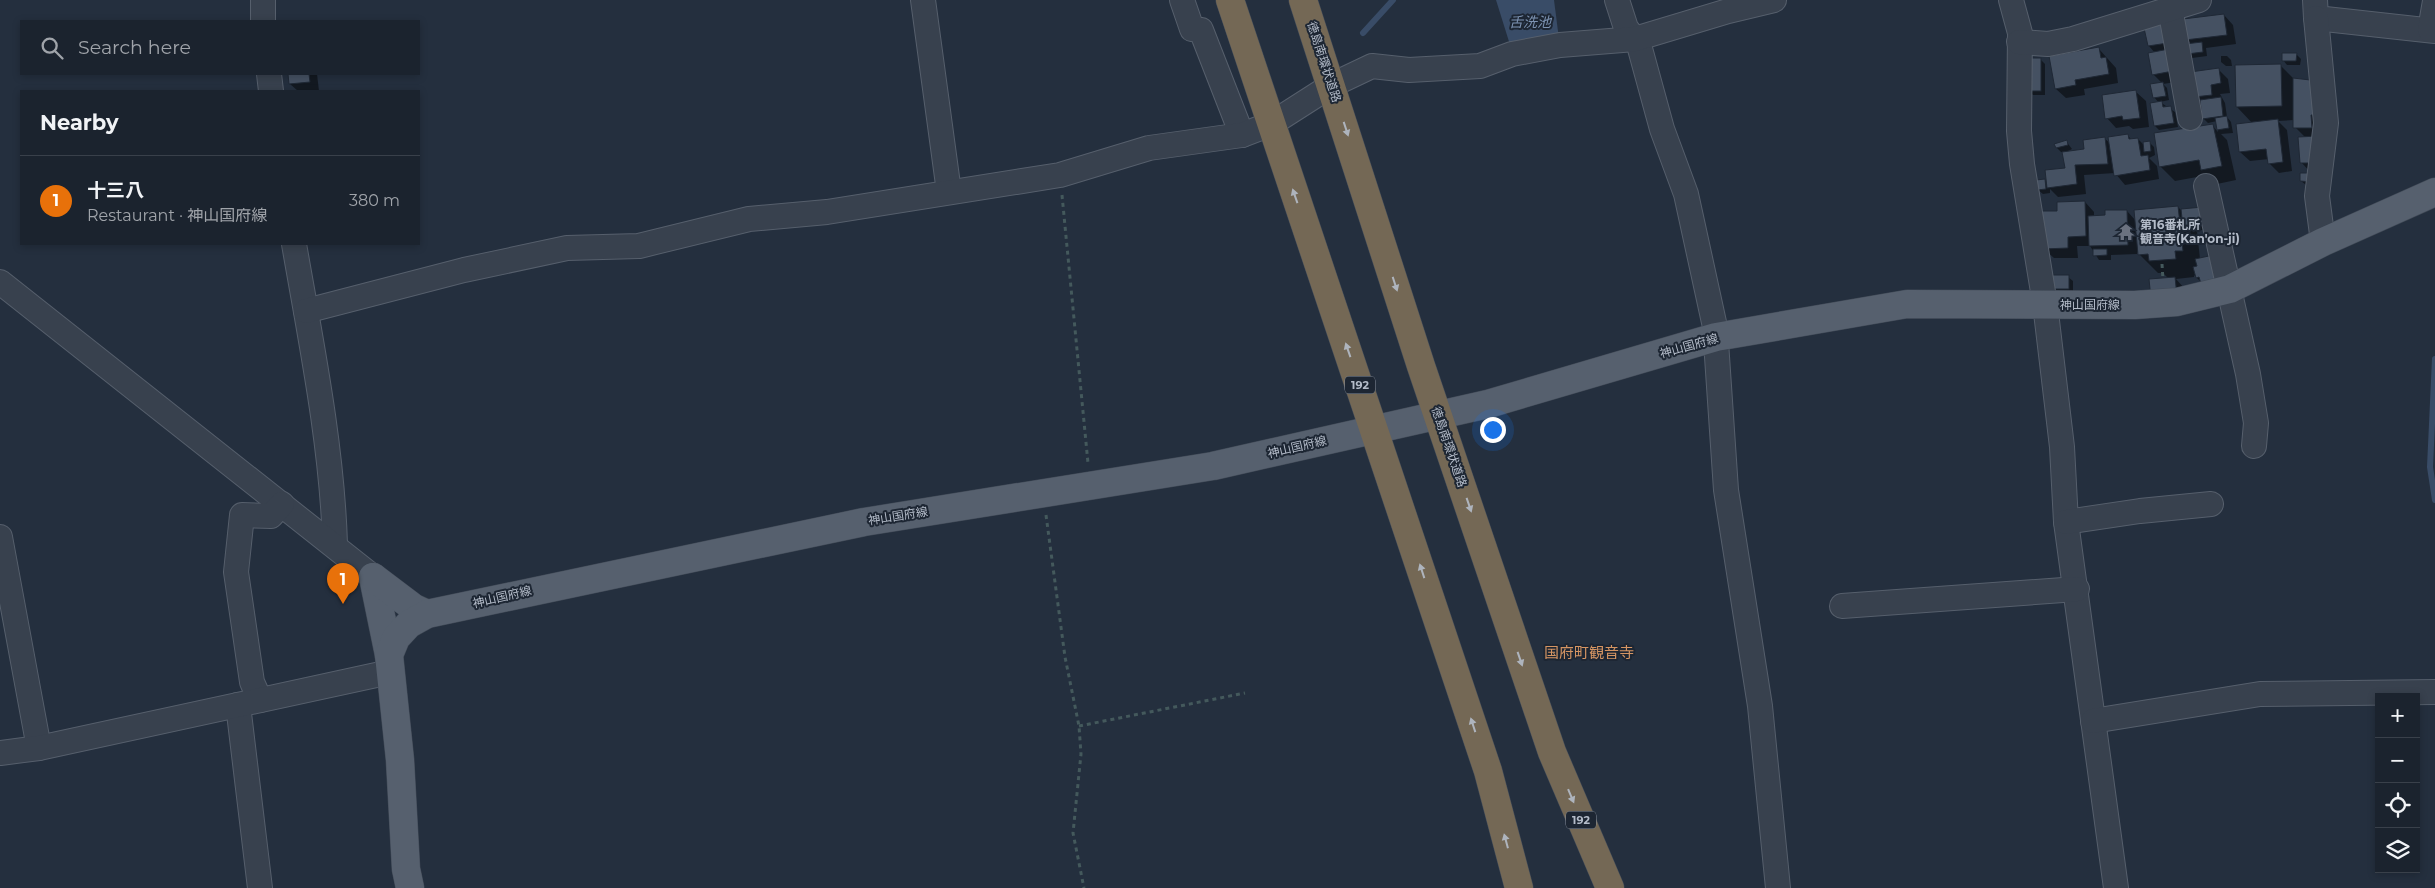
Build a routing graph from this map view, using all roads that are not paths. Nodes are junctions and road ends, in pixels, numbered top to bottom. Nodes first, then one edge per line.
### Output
1 (263, 0) edge
2 (923, 0) edge
3 (1182, 0) edge
4 (1230, 0) edge
5 (1303, 0) edge
6 (1617, 0) edge
7 (1774, 0) edge
8 (2011, 0) edge
9 (2199, 0) edge
10 (2435, 1) edge
11 (2170, 8) junction
12 (2315, 9) edge
13 (263, 20) edge
14 (2432, 31) edge
15 (1635, 39) junction
16 (2019, 42) junction
17 (269, 75) edge
18 (1332, 86) junction
19 (271, 90) edge
20 (2190, 118) dead end
21 (1271, 124) junction
22 (1242, 135) junction
23 (2206, 186) dead end
24 (949, 192) junction
25 (2435, 192) edge
26 (2323, 242) junction
27 (294, 245) edge
28 (0, 282) edge
29 (2230, 289) junction
30 (2045, 304) junction
31 (306, 311) junction
32 (1716, 338) junction
33 (1438, 415) junction
34 (1374, 429) junction
35 (2254, 446) dead end
36 (282, 504) junction
37 (2211, 504) dead end
38 (2066, 522) junction
39 (0, 537) edge
40 (334, 544) junction
41 (373, 577) junction
42 (2077, 590) junction
43 (1842, 606) dead end
44 (427, 614) junction
45 (389, 664) junction
46 (2435, 692) edge
47 (249, 702) junction
48 (2094, 721) junction
49 (38, 748) junction
50 (0, 753) edge
51 (260, 888) edge
52 (410, 888) edge
53 (1518, 888) edge
54 (1610, 888) edge
55 (1778, 888) edge
56 (2116, 888) edge

1 - 13 street
2 - 24 street
3 - 22 street
4 - 21 highway, 192
5 - 18 highway, 徳島南環状道路 / 192
6 - 15 street
7 - 15 street
8 - 16 street
9 - 11 street
10 - 14 street
11 - 16 street
11 - 20 street
12 - 14 street
12 - 26 street
15 - 18 street
15 - 32 street
16 - 30 street
17 - 19 street
18 - 21 street
18 -> 33 highway, 徳島南環状道路 / 192
21 - 22 street
34 -> 21 highway, 192
22 - 24 street
23 - 29 street
24 - 31 street
25 - 26 main road, 神山国府線
26 - 29 main road, 神山国府線
27 - 31 street
28 - 36 street
29 - 30 main road, 神山国府線
29 - 35 street
30 - 32 main road, 神山国府線
30 - 38 street
31 - 40 street
32 - 33 main road, 神山国府線
32 - 55 street
33 - 34 main road, 神山国府線
33 -> 54 highway, 徳島南環状道路 / 192
34 - 44 main road, 神山国府線
53 -> 34 highway, 192
36 - 40 street
36 - 47 street
37 - 38 street
38 - 42 street
39 - 49 street
40 - 41 street
41 - 44 main road
41 - 45 main road
42 - 43 street
42 - 48 street
44 - 45 main road, 神山国府線
45 - 47 street
45 - 52 main road
46 - 48 street
47 - 49 street
47 - 51 street
48 - 56 street
49 - 50 street

